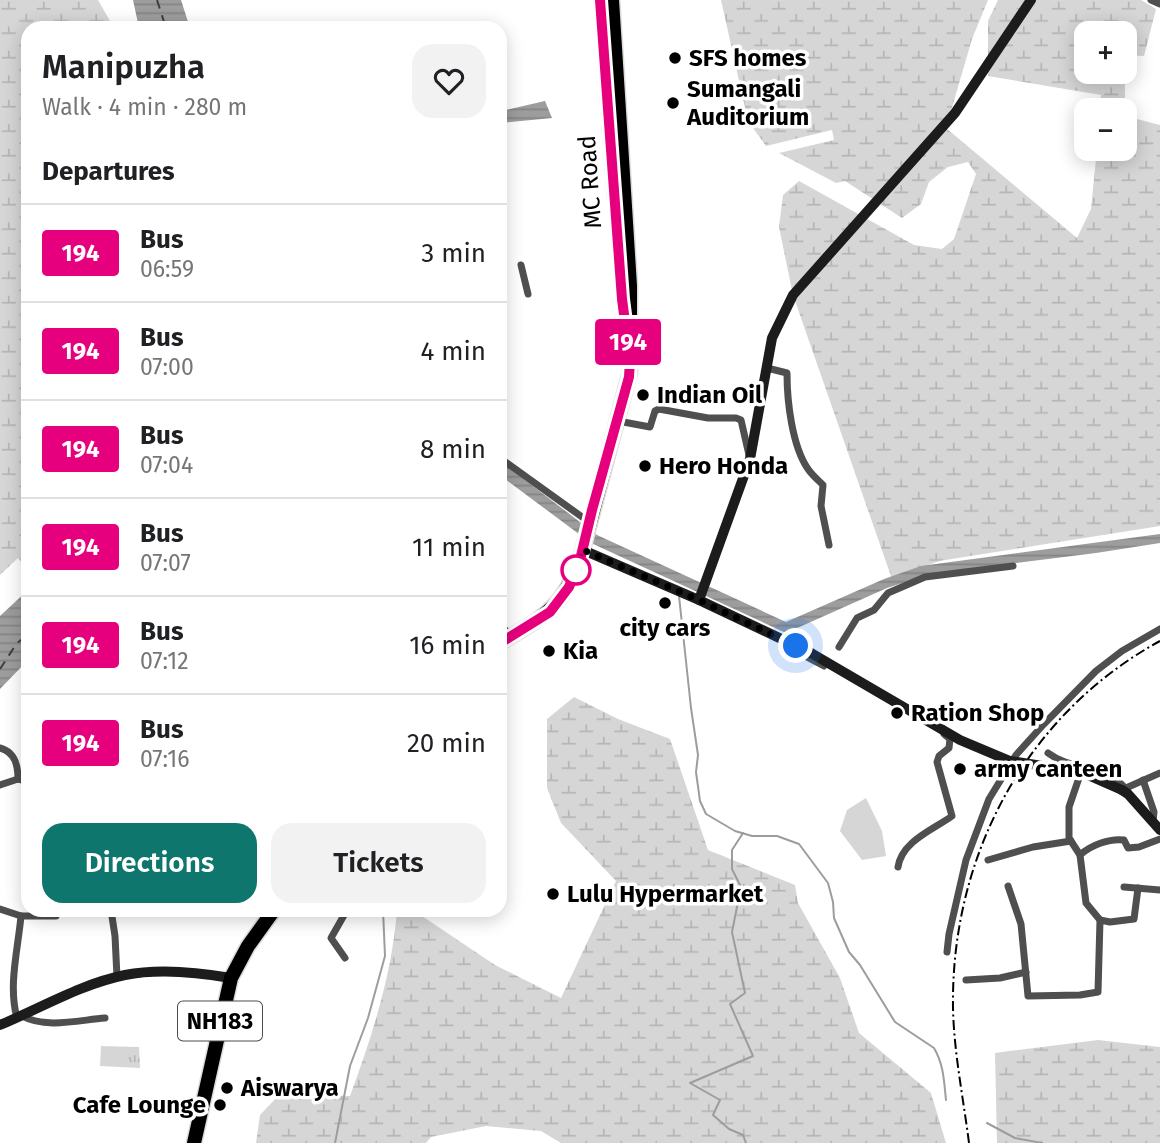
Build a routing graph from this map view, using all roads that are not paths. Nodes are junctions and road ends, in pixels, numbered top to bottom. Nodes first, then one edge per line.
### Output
1 (600, 0) edge
2 (612, 0) edge
3 (1031, 0) edge
4 (1151, 0) edge
5 (1160, 4) edge
6 (608, 32) junction
7 (521, 265) dead end
8 (528, 294) dead end
9 (766, 368) junction
10 (618, 421) junction
11 (750, 459) junction
12 (507, 463) edge
13 (588, 527) junction
14 (829, 545) dead end
15 (583, 550) junction
16 (1013, 566) dead end
17 (699, 600) junction
18 (1160, 629) edge
19 (507, 640) edge
20 (839, 647) dead end
21 (799, 648) junction
22 (0, 748) edge
23 (1048, 753) dead end
24 (1080, 772) junction
25 (1160, 773) edge
26 (18, 779) junction
27 (21, 780) edge
28 (1143, 780) junction
29 (0, 785) edge
30 (1126, 791) junction
31 (1156, 825) edge
32 (1160, 839) edge
33 (1071, 841) junction
34 (1080, 855) junction
35 (988, 860) dead end
36 (898, 867) dead end
37 (1008, 886) dead end
38 (1124, 887) dead end
39 (1138, 888) junction
40 (1160, 890) edge
41 (0, 909) edge
42 (21, 916) joint
43 (112, 917) edge
44 (265, 917) edge
45 (344, 917) edge
46 (1100, 920) junction
47 (947, 952) dead end
48 (345, 958) dead end
49 (1026, 972) junction
50 (117, 977) junction
51 (231, 978) junction
52 (966, 980) dead end
53 (20, 1017) junction
54 (105, 1018) dead end
55 (0, 1025) edge
56 (194, 1143) edge

1 - 6 highway, MC Road
2 - 6 highway, MC Road
3 - 9 main road
4 - 5 street
6 - 10 highway, MC Road
7 - 8 street
9 - 11 main road
9 - 14 street
10 - 11 street
10 - 13 highway, MC Road
11 - 17 main road
12 - 13 street
13 - 15 highway, MC Road
15 - 17 main road
15 - 19 highway, MC Road
16 - 20 street
17 - 21 main road
18 - 47 street
21 - 24 main road, bridge
21 - 36 street
22 - 26 street
23 - 30 street
24 - 30 main road, bridge
24 - 33 street
25 - 28 street
26 - 27 street
26 - 29 street
28 - 30 street
28 - 31 street
30 - 31 main road
32 - 34 street
33 - 34 street
33 - 35 street
34 - 46 street
37 - 49 street
38 - 39 street
39 - 40 street
39 - 46 street
41 - 42 street
42 - 53 street
43 - 50 street
44 - 51 highway, NH183
45 - 48 street
46 - 49 street
49 - 52 street
50 - 51 main road
50 - 53 main road
51 - 56 highway, NH183
53 - 54 street
53 - 55 main road

